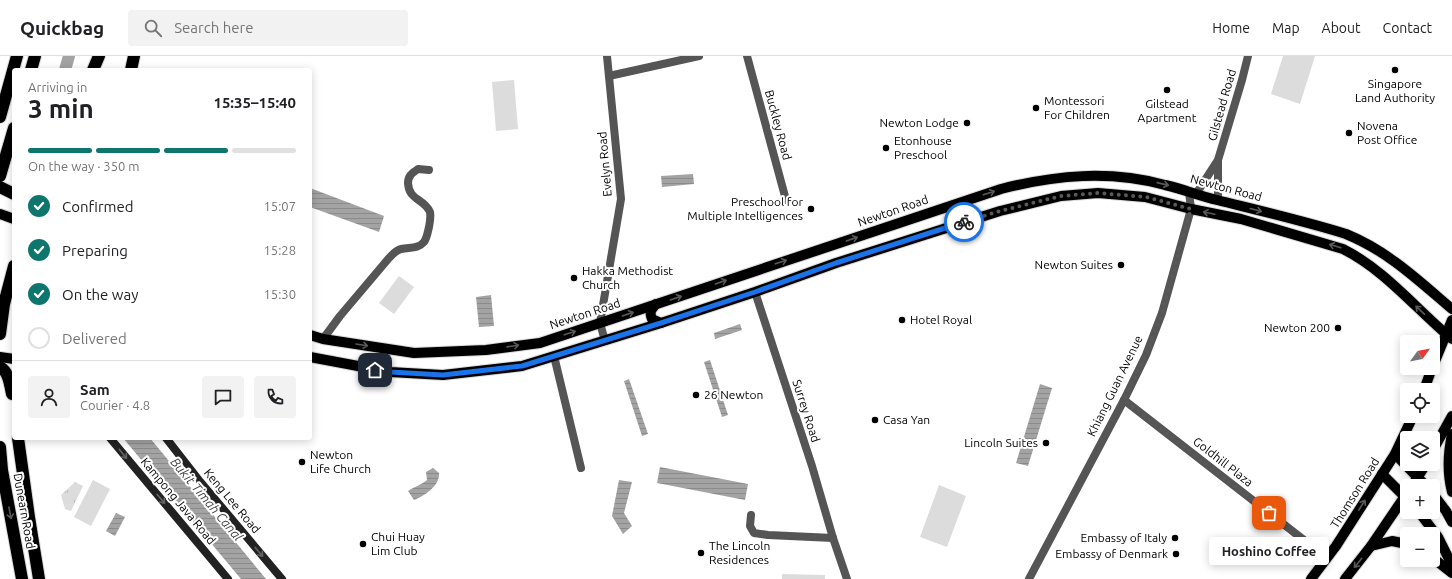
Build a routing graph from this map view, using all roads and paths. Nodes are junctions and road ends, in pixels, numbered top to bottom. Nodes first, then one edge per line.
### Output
1 (17, 56) edge
2 (35, 56) edge
3 (99, 56) edge
4 (134, 56) edge
5 (607, 56) edge
6 (698, 56) edge
7 (747, 56) edge
8 (1248, 56) edge
9 (14, 68) edge
10 (32, 68) edge
11 (94, 68) edge
12 (131, 68) edge
13 (12, 74) edge
14 (609, 76) junction
15 (0, 117) edge
16 (12, 135) edge
17 (1218, 160) junction
18 (429, 170) dead end
19 (0, 176) edge
20 (1, 188) edge
21 (12, 193) edge
22 (1193, 193) junction
23 (786, 200) dead end
24 (1218, 200) junction
25 (1191, 209) junction
26 (12, 274) edge
27 (755, 292) junction
28 (656, 304) junction
29 (1452, 310) edge
30 (1452, 320) edge
31 (600, 323) junction
32 (661, 323) junction
33 (0, 334) edge
34 (312, 336) edge
35 (1449, 337) edge
36 (323, 339) junction
37 (604, 341) junction
38 (1440, 354) edge
39 (554, 356) junction
40 (0, 357) edge
41 (312, 357) edge
42 (12, 359) edge
43 (0, 367) edge
44 (12, 389) edge
45 (1124, 400) junction
46 (1452, 416) edge
47 (1410, 423) edge
48 (1452, 434) edge
49 (1440, 437) edge
50 (18, 440) edge
51 (112, 440) edge
52 (168, 440) edge
53 (0, 447) edge
54 (1395, 454) junction
55 (581, 468) dead end
56 (1382, 474) junction
57 (1413, 479) edge
58 (1400, 490) edge
59 (1452, 492) edge
60 (1440, 503) edge
61 (1400, 505) edge
62 (750, 515) dead end
63 (1424, 519) edge
64 (1452, 522) edge
65 (833, 538) junction
66 (1400, 543) edge
67 (1371, 546) junction
68 (1327, 558) junction
69 (1440, 564) edge
70 (1452, 565) edge
71 (1452, 573) edge
72 (22, 579) edge
73 (39, 579) edge
74 (228, 579) edge
75 (282, 579) edge
76 (848, 579) edge
77 (1029, 579) edge
78 (1311, 579) edge
79 (1345, 579) edge

1 - 9 highway
2 - 10 highway
3 - 11 highway
4 - 12 highway
5 - 14 street, Evelyn Road
6 - 14 street
7 - 23 street, Buckley Road
8 - 17 street, Gilstead Road
13 - 15 highway
14 - 31 street, Evelyn Road
16 - 19 highway
17 - 22 street, Gilstead Road
17 - 24 street, Gilstead Road
18 - 36 street
20 - 21 highway
22 - 24 main road, Newton Road
22 - 25 street, Khiang Guan Avenue
28 -> 22 main road, Newton Road
24 -> 29 main road, Newton Road
25 - 27 main road
35 -> 25 main road
25 - 45 street, Khiang Guan Avenue
26 - 33 highway
27 - 32 main road
27 - 65 street, Surrey Road
31 -> 28 main road, Newton Road
28 - 32 main road
30 - 35 main road
36 -> 31 main road, Newton Road
31 - 37 street, Evelyn Road
32 - 37 main road
34 - 36 main road, Newton Road
35 - 38 main road
37 - 39 main road
39 - 41 main road
39 - 55 street
40 - 42 main road
43 - 44 highway
45 - 68 street, Goldhill Plaza
45 - 77 street, Khiang Guan Avenue
46 - 49 main road
47 - 54 main road, Thomson Road
48 - 59 main road
50 - 73 highway
51 -> 74 street, Kampong Java Road
52 -> 75 street, Keng Lee Road
53 -> 72 highway, Dunearn Road
54 - 56 main road, Thomson Road
54 - 57 main road
56 - 58 main road
68 -> 56 main road, Thomson Road
60 - 64 main road
61 - 67 main road
62 - 65 street
63 - 70 main road
65 - 76 street, Surrey Road
66 - 67 main road
67 -> 79 main road
68 - 78 main road, Thomson Road
69 - 71 main road

